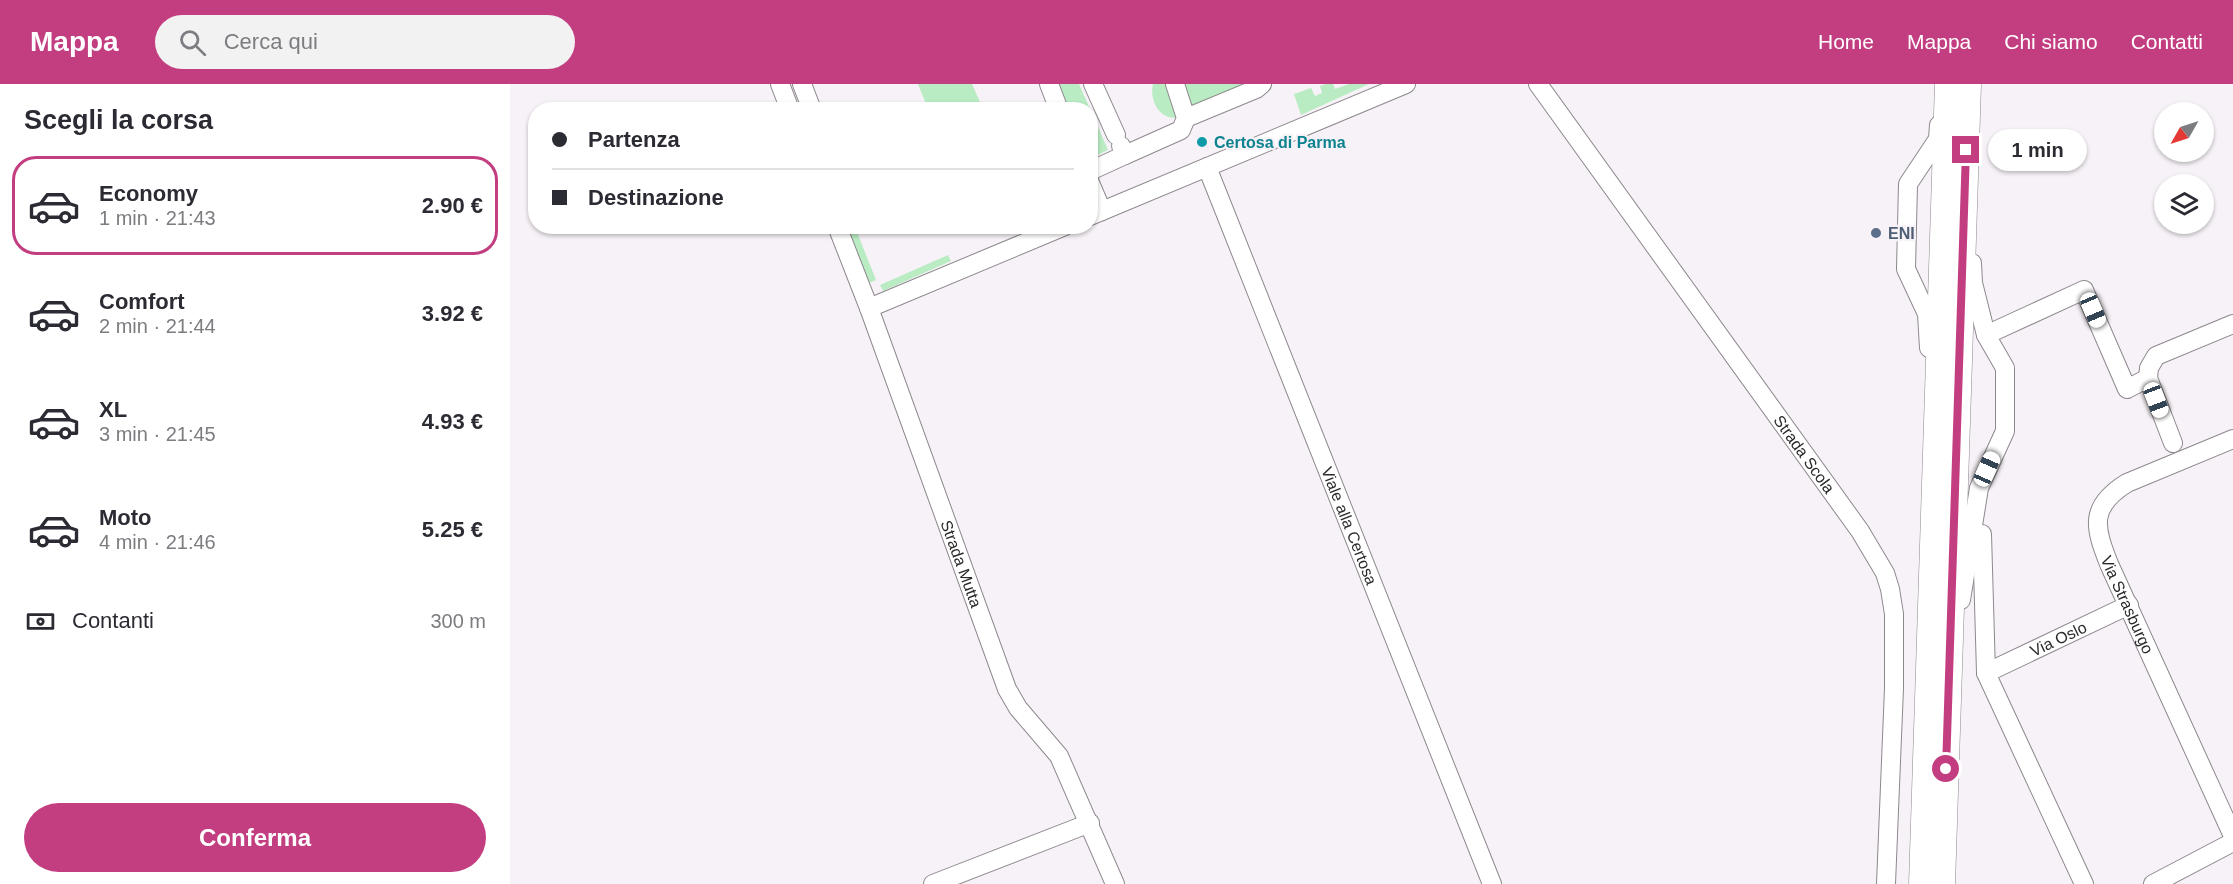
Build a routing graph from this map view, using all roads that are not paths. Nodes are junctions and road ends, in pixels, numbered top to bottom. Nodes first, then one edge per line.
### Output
1 (780, 84) edge
2 (802, 84) edge
3 (1049, 84) edge
4 (1094, 84) edge
5 (1175, 84) edge
6 (1262, 84) edge
7 (1406, 84) edge
8 (1538, 84) edge
9 (1943, 84) edge
10 (1948, 84) edge
11 (1968, 84) edge
12 (787, 102) edge
13 (809, 102) edge
14 (1056, 102) edge
15 (1186, 118) junction
16 (1121, 145) junction
17 (1966, 150) junction
18 (1098, 164) edge
19 (1207, 168) junction
20 (1098, 213) edge
21 (840, 234) edge
22 (1046, 234) edge
23 (869, 308) junction
24 (2233, 324) edge
25 (1986, 335) junction
26 (2148, 378) junction
27 (2233, 439) edge
28 (2173, 443) junction
29 (1936, 454) junction
30 (2196, 454) junction
31 (2162, 469) junction
32 (1982, 534) dead end
33 (2129, 605) junction
34 (1986, 673) junction
35 (1949, 676) junction
36 (1090, 823) junction
37 (2233, 836) edge
38 (2233, 842) edge
39 (933, 884) edge
40 (1115, 884) edge
41 (1492, 884) edge
42 (1886, 884) edge
43 (1922, 884) edge
44 (1942, 884) edge
45 (2084, 884) edge
46 (2153, 884) edge

1 - 12 street
2 - 13 street
3 - 14 street
4 - 16 street
5 - 15 street
6 - 15 street
7 - 19 street
8 - 42 street, Strada Scola
9 - 29 street
10 - 29 highway
11 - 17 highway
15 - 16 street
16 - 18 street
17 - 25 street
17 - 35 highway
19 - 20 street
19 - 41 street, Viale alla Certosa
21 - 23 street, Strada Mutta
22 - 23 street
23 - 36 street, Strada Mutta
24 - 26 street
25 - 26 street
25 - 35 street
26 - 28 street
27 - 30 street, Via Strasburgo
28 - 30 street
28 - 31 street
29 - 43 highway
30 - 31 street, Via Strasburgo
31 - 33 street, Via Strasburgo
32 - 34 street
33 - 34 street, Via Oslo
33 - 37 street, Via Strasburgo
34 - 45 street
35 - 44 highway
36 - 39 street
36 - 40 street, Strada Mutta
38 - 46 street

